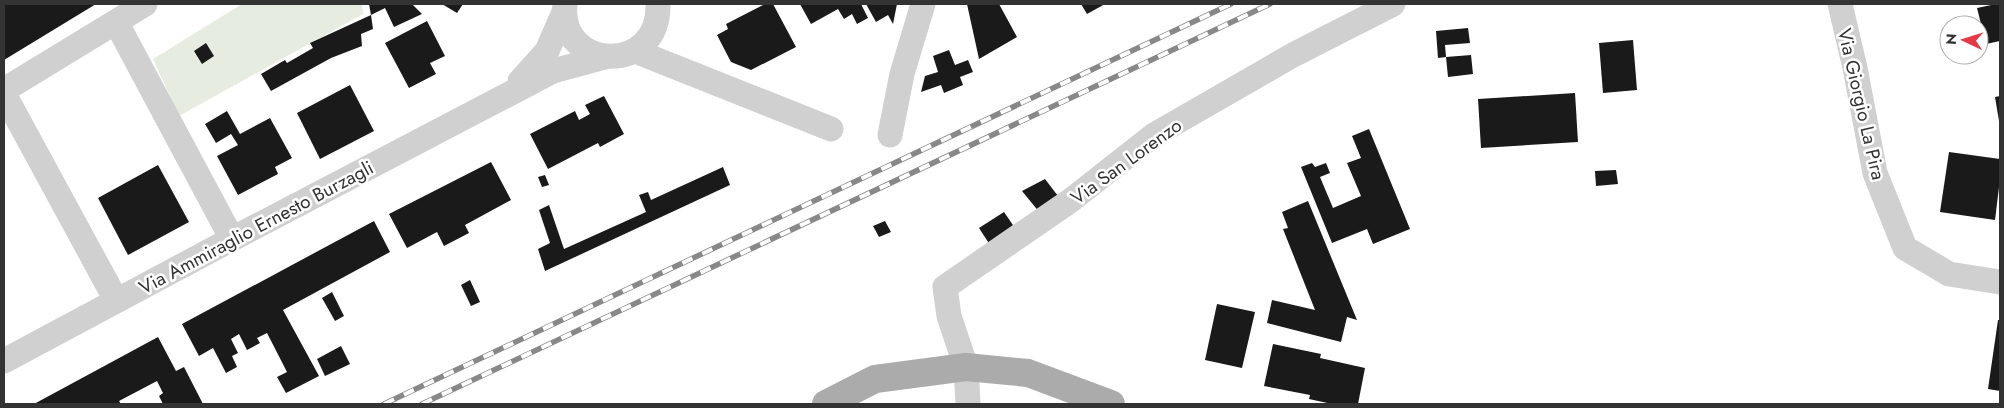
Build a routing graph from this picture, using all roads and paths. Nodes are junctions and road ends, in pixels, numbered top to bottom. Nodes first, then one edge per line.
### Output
1 (146, 4) edge
2 (658, 4) edge
3 (923, 4) edge
4 (1393, 4) edge
5 (1840, 4) edge
6 (565, 8) edge
7 (116, 22) junction
8 (635, 51) junction
9 (604, 57) junction
10 (4, 92) edge
11 (508, 94) junction
12 (831, 129) dead end
13 (890, 135) dead end
14 (232, 239) junction
15 (2000, 282) edge
16 (116, 300) junction
17 (4, 361) edge
18 (966, 367) junction
19 (826, 404) edge
20 (968, 404) edge
21 (1111, 404) edge

1 - 7 street
2 - 8 street
3 - 13 street
4 - 18 street, Via San Lorenzo
5 - 15 street, Via Giorgio La Pira
6 - 9 street, Via Ammiraglio Ernesto Burzagli
6 - 11 street, Via Ammiraglio Ernesto Burzagli
7 - 10 street
7 - 14 street
8 - 9 street, Via Ammiraglio Ernesto Burzagli
8 - 12 street
9 - 11 street, Via Ammiraglio Ernesto Burzagli
10 - 16 street
11 - 14 street, Via Ammiraglio Ernesto Burzagli
14 - 16 street, Via Ammiraglio Ernesto Burzagli
16 - 17 street, Via Ammiraglio Ernesto Burzagli
18 - 19 main road
18 - 20 street
18 - 21 main road

